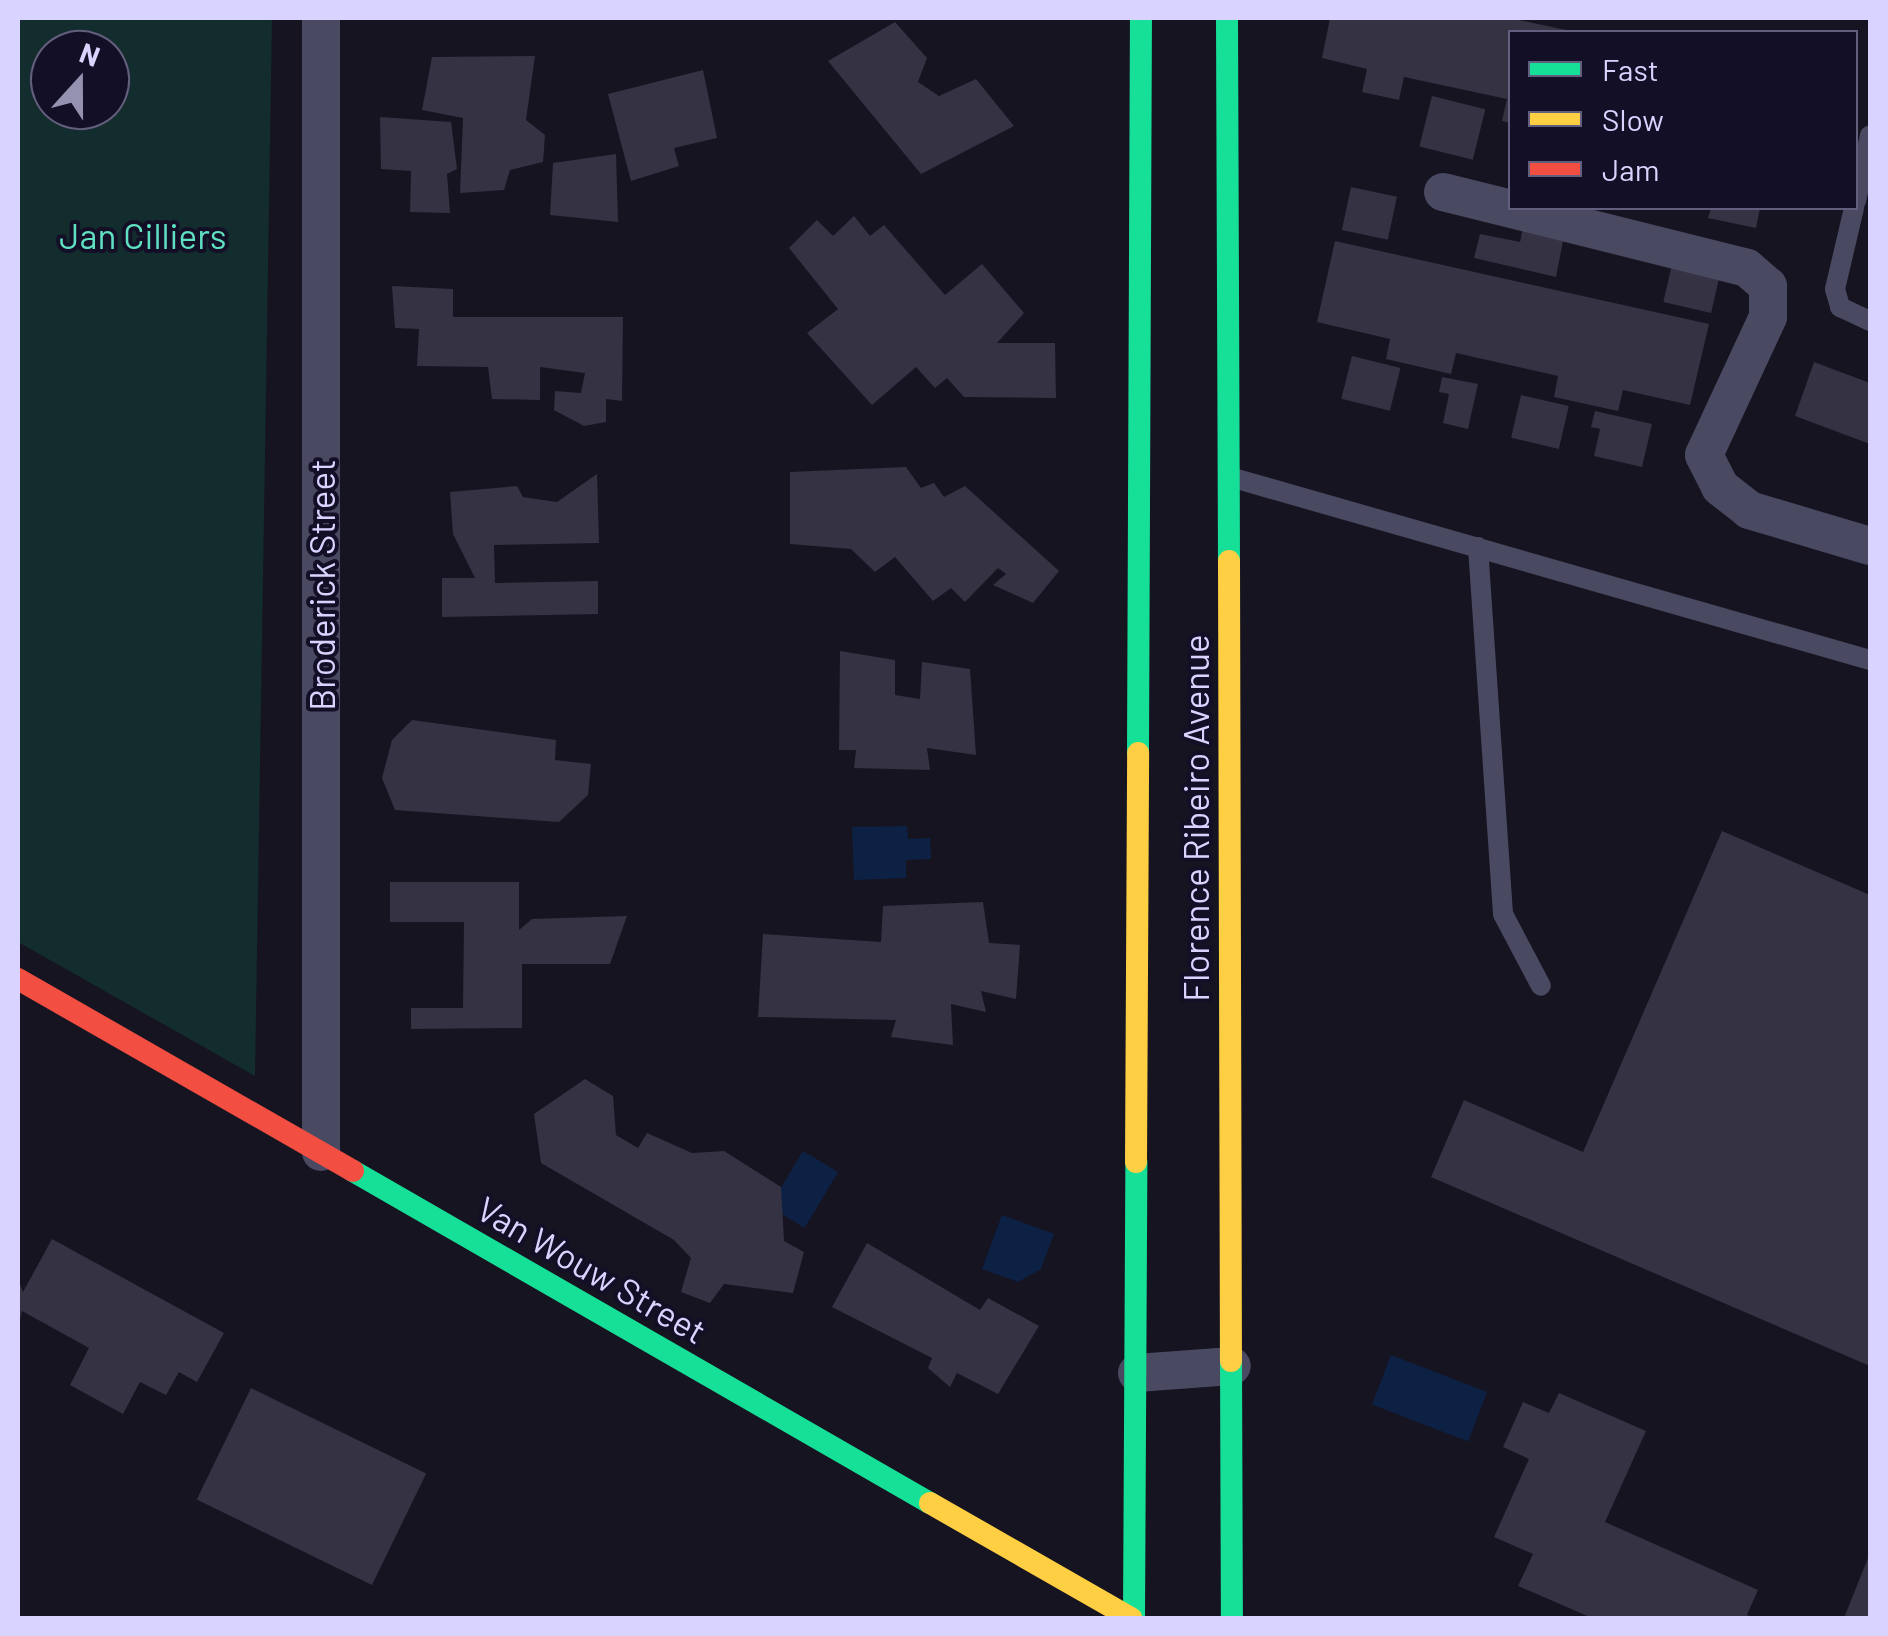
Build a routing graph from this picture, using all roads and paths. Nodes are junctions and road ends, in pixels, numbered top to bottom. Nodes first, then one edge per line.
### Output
1 (321, 18) edge
2 (1142, 18) edge
3 (1227, 18) edge
4 (1870, 143) edge
5 (1443, 192) dead end
6 (1858, 192) edge
7 (1508, 208) edge
8 (1515, 210) edge
9 (1854, 210) edge
10 (1870, 321) edge
11 (1228, 477) junction
12 (1870, 546) edge
13 (1478, 547) junction
14 (1870, 660) edge
15 (18, 979) edge
16 (1541, 986) dead end
17 (321, 1152) junction
18 (1232, 1366) junction
19 (1138, 1373) junction
20 (1133, 1618) edge
21 (1232, 1618) edge

1 - 17 street, Broderick Street
2 - 19 street
3 - 11 street, Florence Ribeiro Avenue
4 - 6 lane
5 - 7 street
8 - 12 street
9 - 10 lane
11 - 13 lane
11 - 18 street, Florence Ribeiro Avenue
13 - 14 lane
13 - 16 lane
15 - 17 street, Van Wouw Street
17 - 20 street, Van Wouw Street
18 - 19 street
18 - 21 street, Florence Ribeiro Avenue
19 - 20 street

